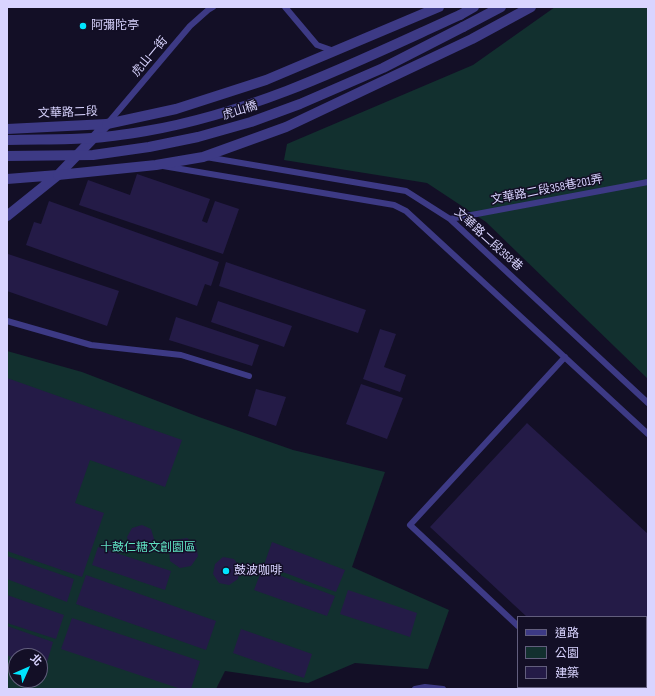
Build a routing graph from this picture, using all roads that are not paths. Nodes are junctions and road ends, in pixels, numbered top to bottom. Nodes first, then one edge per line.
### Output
1 (213, 7) edge
2 (284, 7) edge
3 (439, 7) edge
4 (474, 7) edge
5 (501, 7) edge
6 (531, 7) edge
7 (334, 51) junction
8 (107, 124) junction
9 (7, 129) edge
10 (7, 140) edge
11 (7, 156) edge
12 (203, 157) junction
13 (156, 165) junction
14 (58, 175) junction
15 (7, 179) edge
16 (648, 182) edge
17 (7, 216) edge
18 (450, 219) junction
19 (7, 321) edge
20 (565, 357) junction
21 (249, 376) dead end
22 (648, 403) edge
23 (648, 434) edge
24 (517, 625) edge
25 (415, 689) edge
26 (443, 689) edge

1 - 8 lane, 虎山一街
2 - 7 lane
3 - 7 street
4 - 10 street, 虎山橋, bridge
5 - 11 street, 虎山橋, bridge
6 - 12 street
7 - 8 street
8 - 9 street, 文華路二段
8 - 14 street, 文華路二段
12 - 13 street
12 - 18 lane, 文華路二段358巷
13 - 14 street
13 - 20 lane
14 - 15 street
14 - 17 street, 文華路二段
16 - 18 lane, 文華路二段358巷201弄
18 - 22 lane, 文華路二段358巷
19 - 21 lane
20 - 23 lane
20 - 24 lane
25 - 26 lane

